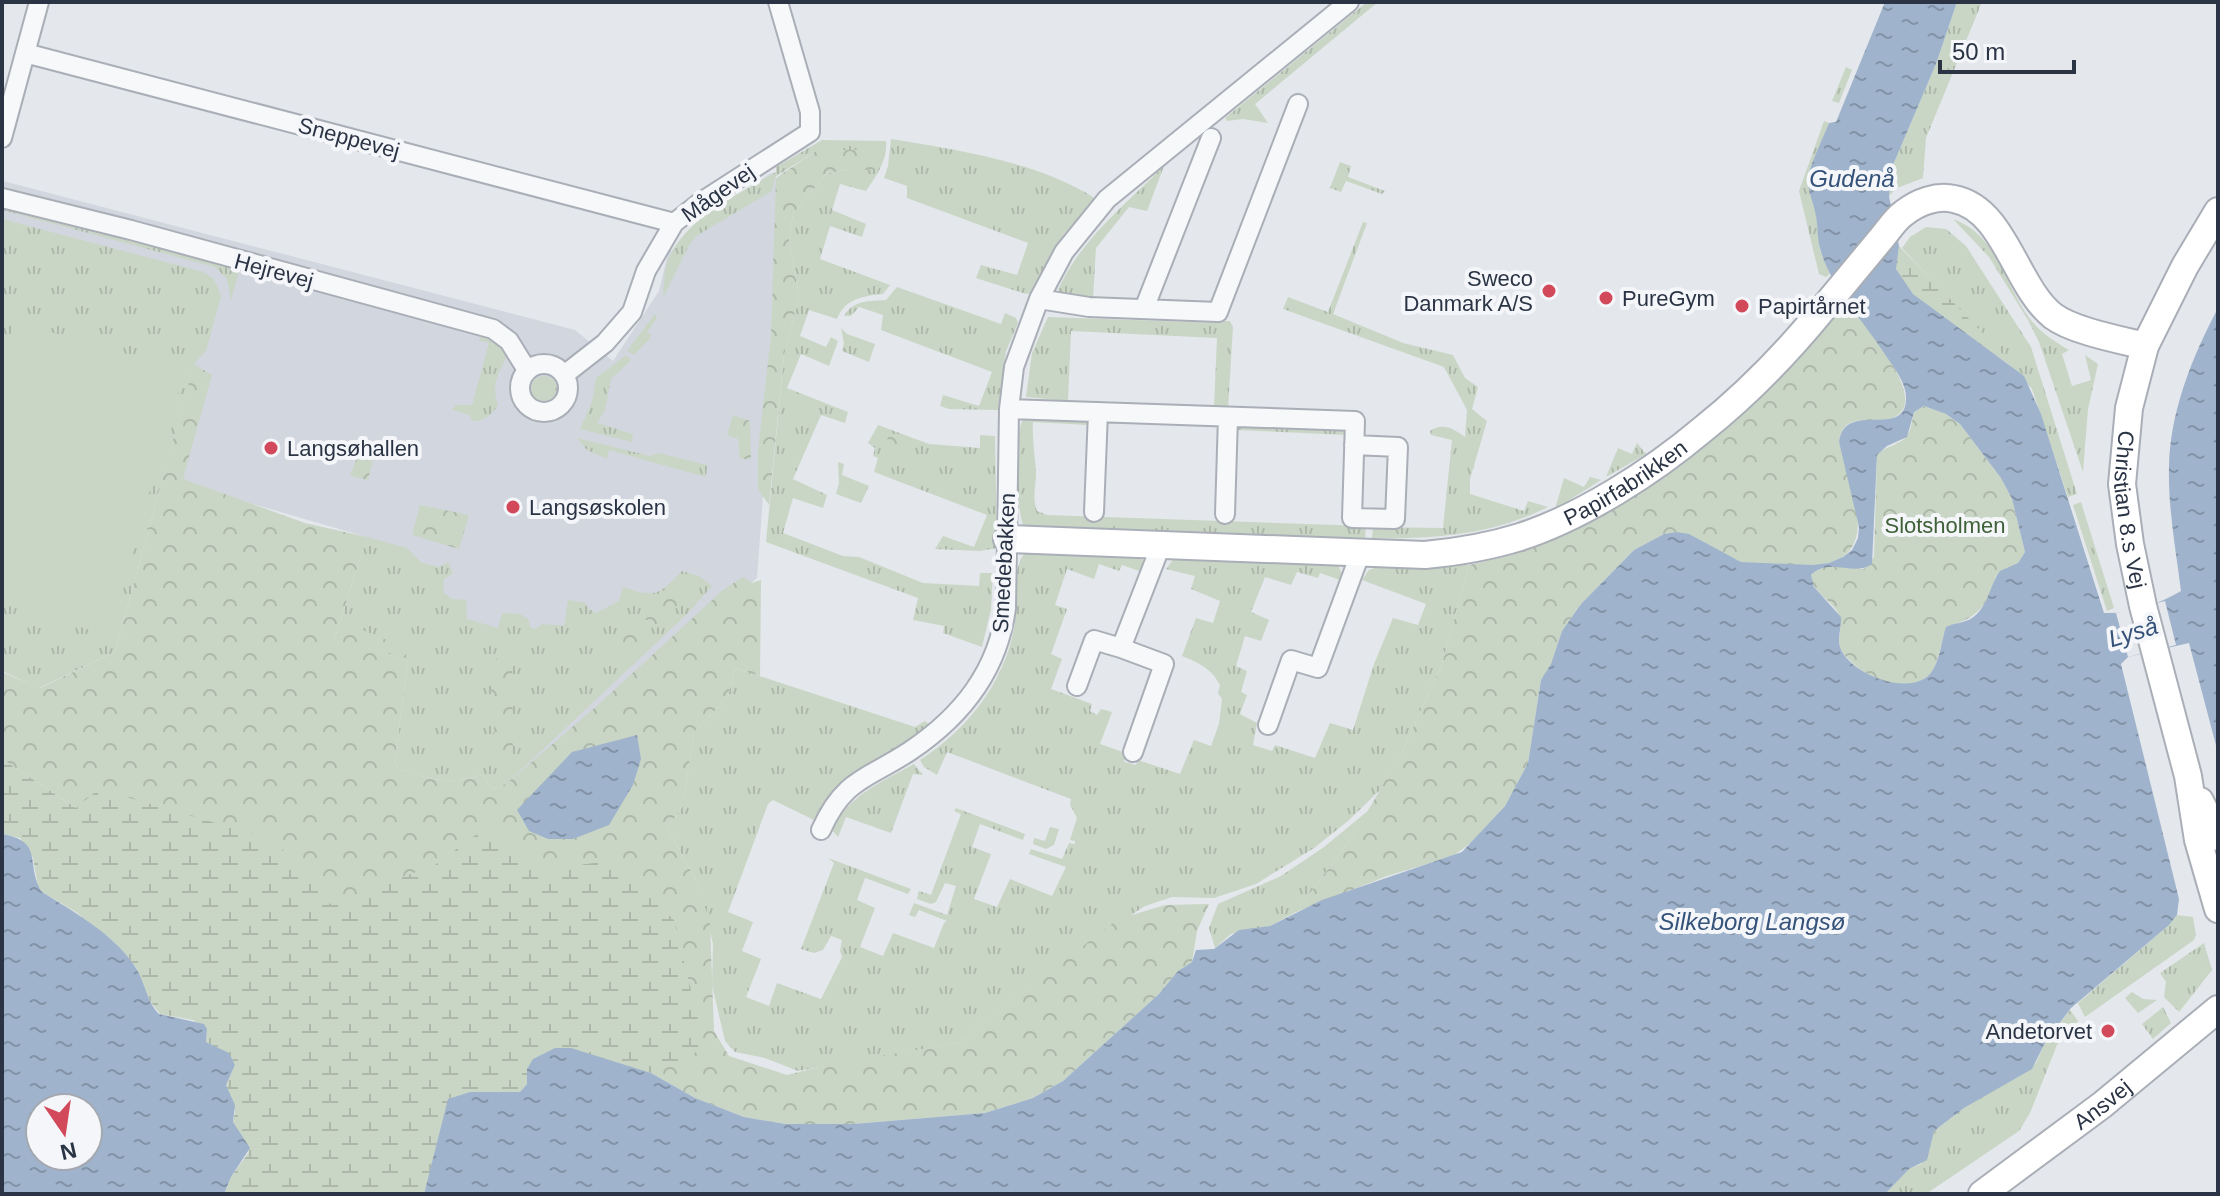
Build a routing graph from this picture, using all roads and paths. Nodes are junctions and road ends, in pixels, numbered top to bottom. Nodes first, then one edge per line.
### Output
1 (39, 2) edge
2 (778, 2) edge
3 (1349, 2) edge
4 (25, 53) junction
5 (1298, 104) dead end
6 (2, 138) edge
7 (1211, 138) dead end
8 (2, 198) edge
9 (2218, 211) edge
10 (674, 223) junction
11 (1039, 299) junction
12 (1144, 309) junction
13 (2145, 346) junction
14 (527, 370) junction
15 (564, 375) junction
16 (1009, 409) junction
17 (1098, 412) junction
18 (1228, 417) junction
19 (1354, 445) junction
20 (1094, 512) dead end
21 (1225, 514) dead end
22 (1007, 539) junction
23 (1161, 545) junction
24 (1360, 554) junction
25 (1121, 648) junction
26 (1077, 686) dead end
27 (1268, 725) dead end
28 (1133, 752) dead end
29 (2188, 776) junction
30 (821, 830) dead end
31 (2218, 837) edge
32 (2218, 909) edge
33 (2218, 1009) edge
34 (1982, 1194) edge

1 - 4 street
2 - 10 street, Mågevej
3 - 11 street, Smedebakken
4 - 6 street
4 - 10 street, Sneppevej
5 - 12 street
7 - 12 street
8 - 14 street, Hejrevej
9 - 13 street, Christian 8.s Vej
10 - 15 street, Mågevej
11 - 12 street
11 - 16 street, Smedebakken
13 - 24 street, Papirfabrikken
13 - 29 street, Christian 8.s Vej
14 - 15 street
14 - 15 street
16 - 17 street
16 - 22 street, Smedebakken
17 - 18 street
17 - 20 street
18 - 19 street
18 - 21 street
19 - 19 street
22 - 23 street, Papirfabrikken
22 - 30 street, Smedebakken
23 - 24 street, Papirfabrikken
23 - 25 street
24 - 27 street
25 - 26 street
25 - 28 street
29 - 31 street, Christian 8.s Vej
29 - 32 street, Christian 8.s Vej
33 - 34 street, Ansvej

